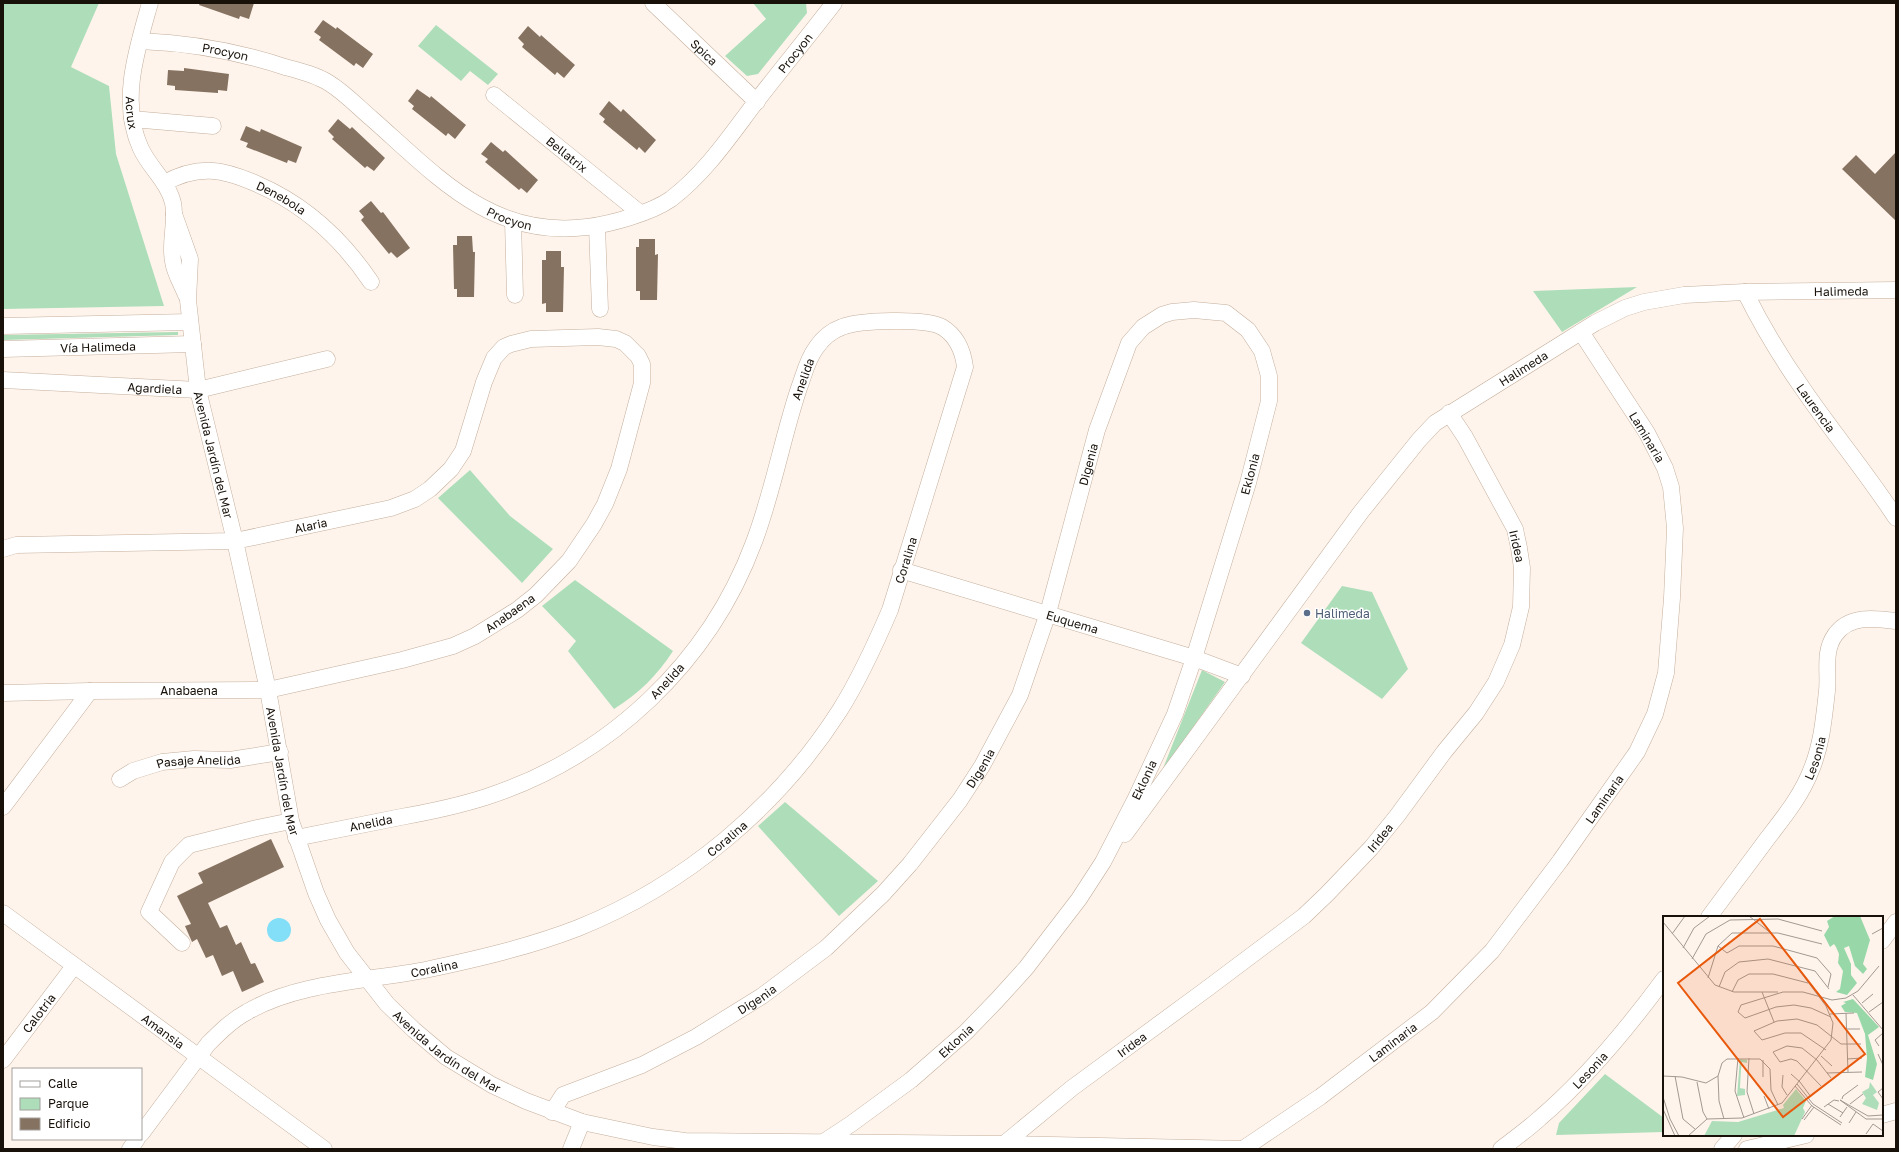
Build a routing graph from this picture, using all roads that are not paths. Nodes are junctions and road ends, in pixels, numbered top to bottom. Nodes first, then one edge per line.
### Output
1 (150, 3) edge
2 (653, 3) edge
3 (832, 3) edge
4 (140, 41) junction
5 (494, 95) dead end
6 (757, 102) junction
7 (132, 118) junction
8 (213, 126) dead end
9 (164, 183) junction
10 (640, 213) junction
11 (513, 221) junction
12 (598, 226) junction
13 (372, 282) dead end
14 (1896, 290) edge
15 (1745, 292) junction
16 (515, 294) dead end
17 (188, 300) joint
18 (600, 309) dead end
19 (1226, 314) joint
20 (190, 322) junction
21 (850, 324) joint
22 (3, 326) edge
23 (1581, 332) junction
24 (192, 344) junction
25 (511, 344) joint
26 (3, 349) edge
27 (327, 359) dead end
28 (3, 380) edge
29 (198, 390) junction
30 (1449, 413) junction
31 (1896, 518) edge
32 (235, 541) junction
33 (9, 547) edge
34 (901, 570) junction
35 (1048, 613) junction
36 (1896, 621) edge
37 (1194, 658) junction
38 (1242, 676) junction
39 (90, 690) junction
40 (268, 690) junction
41 (7, 693) edge
42 (280, 752) junction
43 (120, 779) dead end
44 (3, 807) edge
45 (291, 821) junction
46 (296, 838) junction
47 (1103, 862) junction
48 (3, 913) edge
49 (1710, 916) edge
50 (1896, 922) edge
51 (1883, 940) edge
52 (182, 943) dead end
53 (74, 966) junction
54 (367, 980) junction
55 (1663, 980) edge
56 (197, 1057) junction
57 (3, 1060) edge
58 (1896, 1111) edge
59 (552, 1112) junction
60 (1883, 1115) edge
61 (582, 1122) junction
62 (142, 1133) edge
63 (1733, 1136) edge
64 (1802, 1136) edge
65 (136, 1140) edge
66 (1004, 1144) junction
67 (760, 1145) edge
68 (818, 1146) edge
69 (130, 1149) edge
70 (324, 1149) edge
71 (571, 1149) edge
72 (1243, 1149) edge
73 (1501, 1149) edge
74 (1722, 1149) edge
75 (1747, 1149) edge

1 - 4 street, Acrux
2 - 6 street, Spica
3 - 6 street, Procyon
4 - 7 street, Acrux
4 - 11 street, Procyon
5 - 10 street, Bellatrix
6 - 10 street, Procyon
7 - 8 street
7 - 9 street, Acrux
9 - 13 street, Denebola
9 - 17 street, Acrux
10 - 12 street, Procyon
11 - 12 street, Procyon
11 - 16 street
12 - 18 street
14 - 15 street, Halimeda
15 - 23 street, Halimeda
15 - 31 street, Laurencia
17 - 20 street, Avenida Jardín del Mar
19 - 35 street, Digenia
19 - 37 street, Eklonia
20 - 22 street, Vía Halimeda
20 - 24 street, Avenida Jardín del Mar
21 - 34 street, Coralina
21 - 46 street, Anelida
23 - 30 street, Halimeda
23 - 72 street, Laminaria
24 - 26 street, Vía Halimeda
24 - 29 street, Avenida Jardín del Mar
25 - 32 street, Alaria
25 - 40 street, Anabaena
27 - 29 street, Agardiela
28 - 29 street, Agardiela
29 - 32 street, Avenida Jardín del Mar
30 - 38 street, Halimeda
30 - 66 street, Iridea
32 - 33 street, Alaria
32 - 40 street, Avenida Jardín del Mar
34 - 35 street, Euquema
34 - 54 street, Coralina
35 - 37 street, Euquema
35 - 59 street, Digenia
36 - 49 street, Lesonia
37 - 38 street, Euquema
37 - 47 street, Eklonia
38 - 47 street, Halimeda
39 - 40 street, Anabaena
39 - 41 street, Anabaena
39 - 44 street
40 - 42 street, Avenida Jardín del Mar
42 - 43 street, Pasaje Anelida
42 - 45 street, Avenida Jardín del Mar
45 - 46 street, Avenida Jardín del Mar
45 - 52 street
46 - 54 street, Avenida Jardín del Mar
47 - 68 street, Eklonia
48 - 53 street, Amansia
50 - 51 street
53 - 56 street, Amansia
53 - 57 street, Calotria
54 - 56 street, Coralina
54 - 59 street, Avenida Jardín del Mar
55 - 73 street, Lesonia
56 - 62 street, Coralina
56 - 70 street, Amansia
58 - 60 street
59 - 61 street, Avenida Jardín del Mar
61 - 67 street, Avenida Jardín del Mar
61 - 71 street
63 - 74 street
64 - 75 street
65 - 69 street
66 - 68 street, Avenida Jardín del Mar
66 - 72 street, Avenida Jardín del Mar
67 - 68 street, Avenida Jardín del Mar

